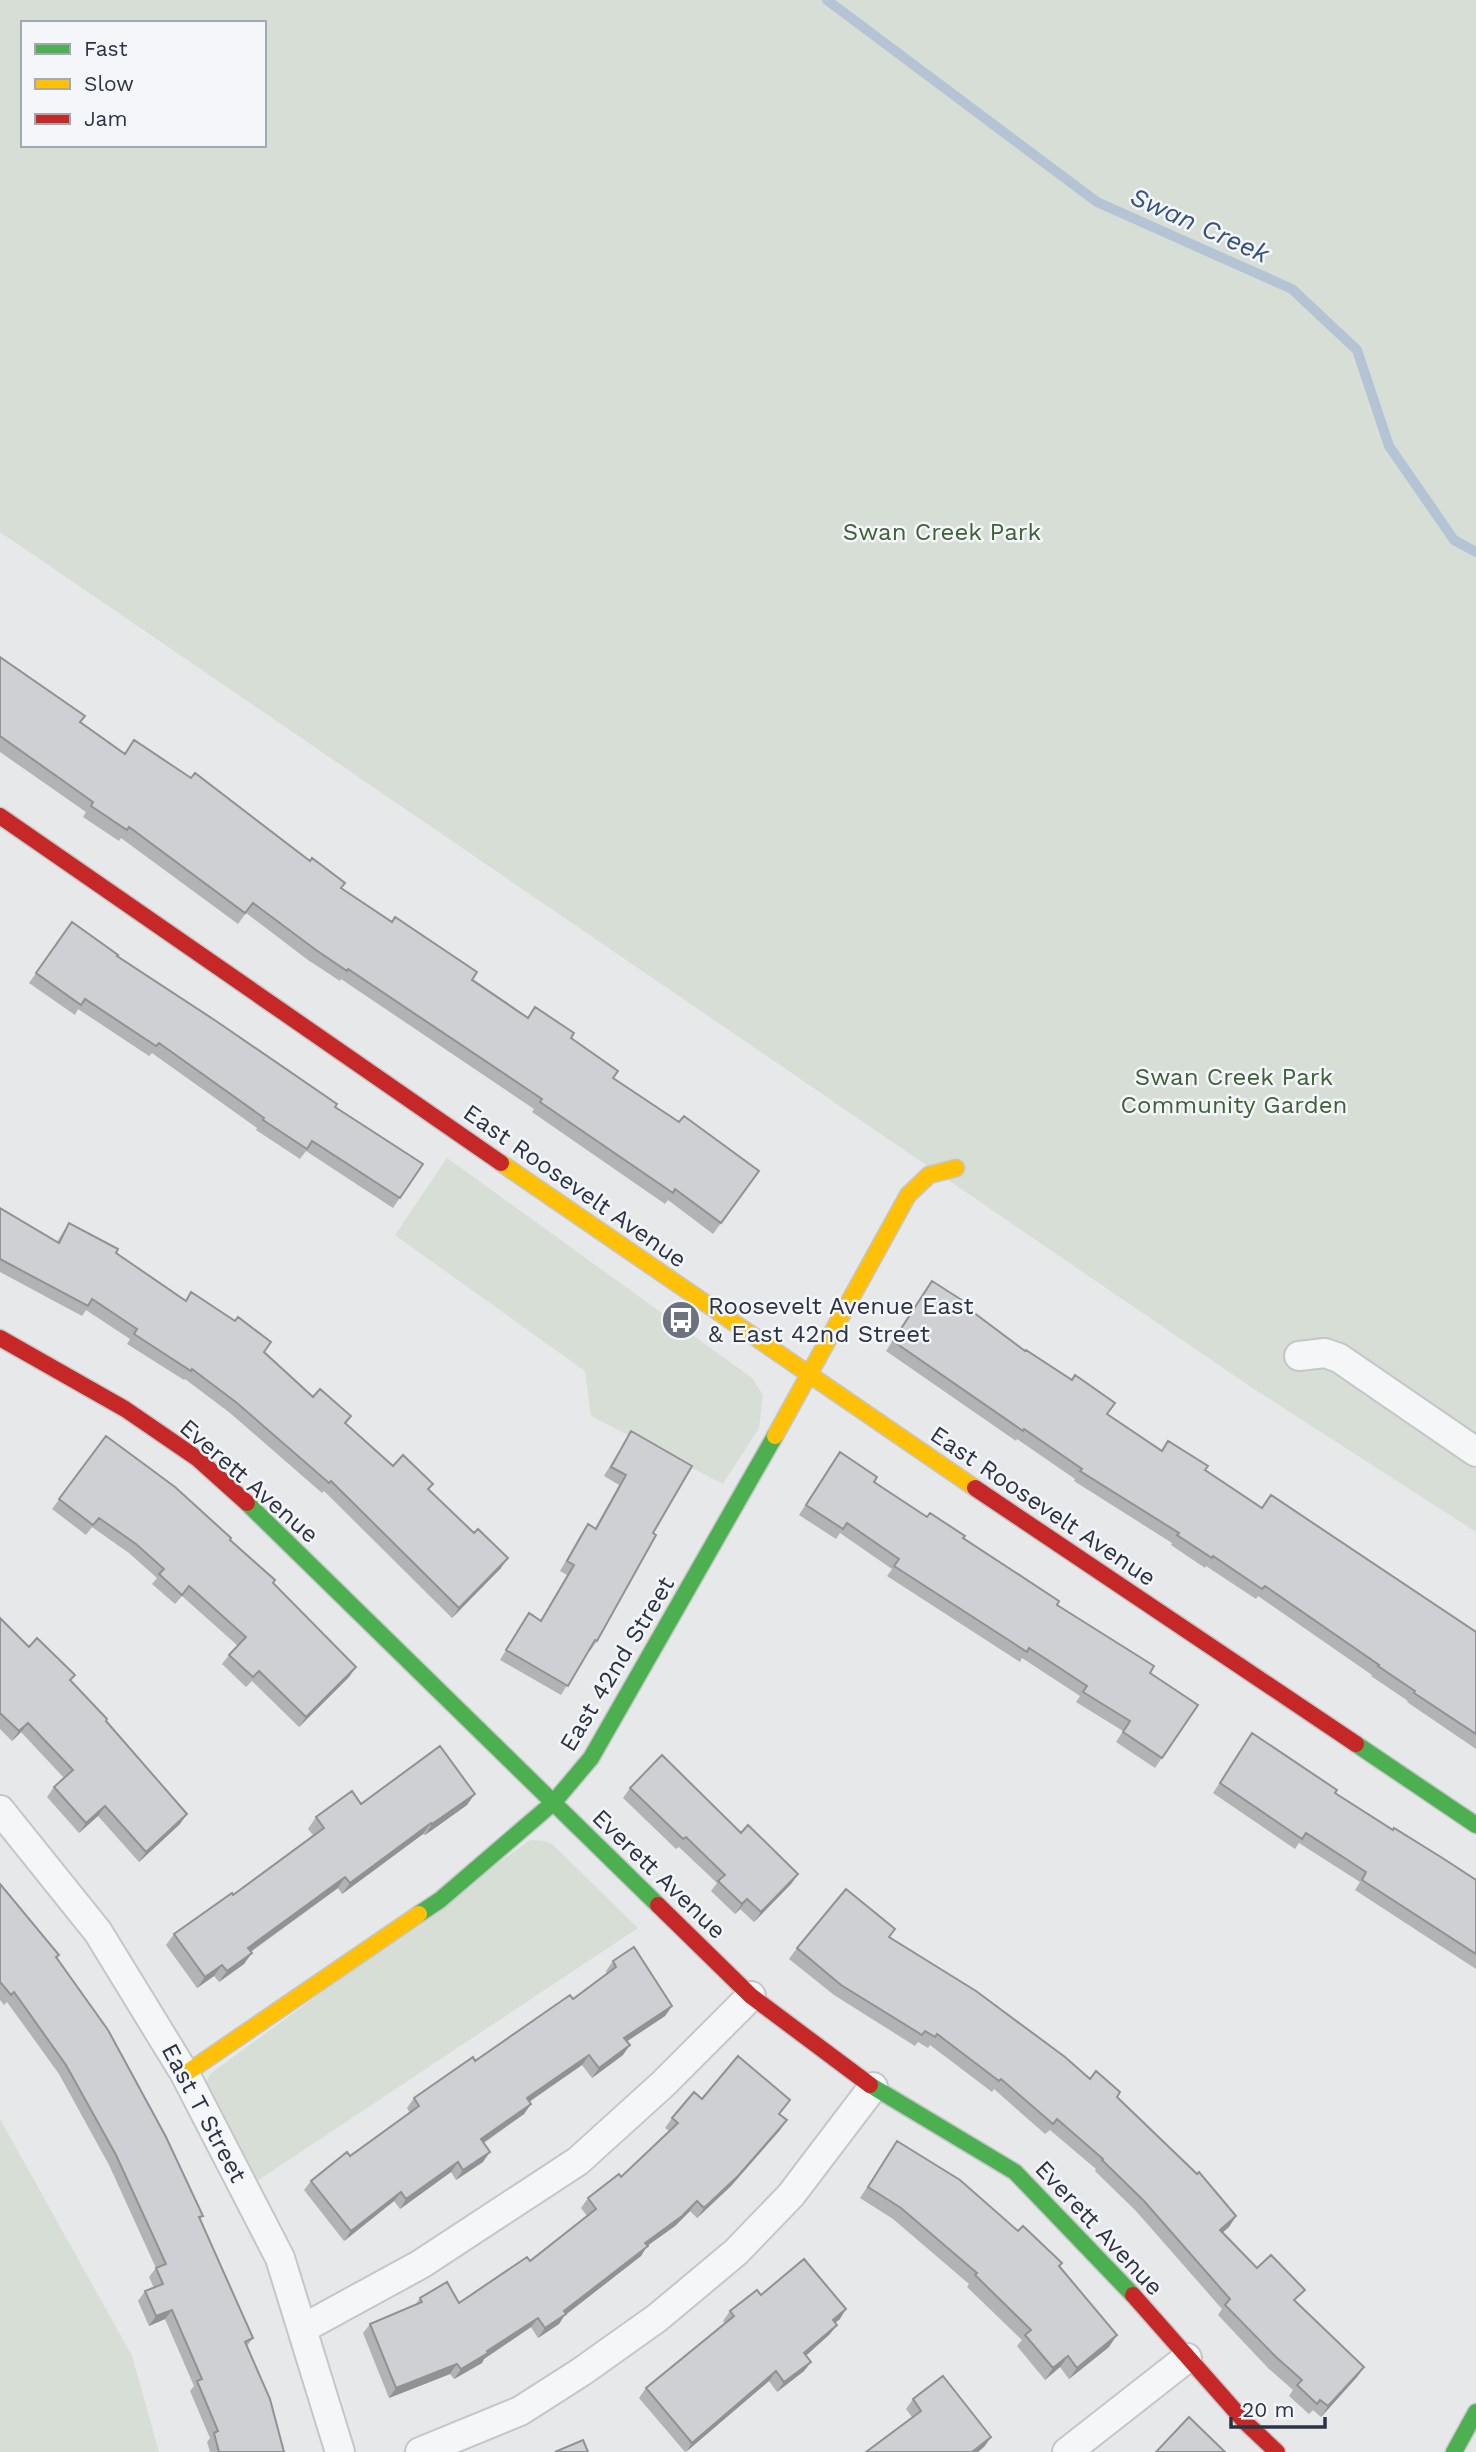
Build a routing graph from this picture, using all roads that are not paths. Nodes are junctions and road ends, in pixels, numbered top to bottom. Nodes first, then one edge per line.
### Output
1 (0, 816) edge
2 (957, 1168) dead end
3 (0, 1338) edge
4 (1300, 1356) dead end
5 (809, 1376) junction
6 (1476, 1452) edge
7 (554, 1803) junction
8 (0, 1810) edge
9 (1476, 1825) edge
10 (751, 1996) junction
11 (185, 2074) junction
12 (873, 2087) junction
13 (302, 2329) junction
14 (1187, 2358) junction
15 (1476, 2412) edge
16 (340, 2452) edge
17 (420, 2452) edge
18 (1067, 2452) edge
19 (1277, 2452) edge
20 (1454, 2452) edge

1 - 5 street, East Roosevelt Avenue
2 - 5 street, East 42nd Street
3 - 7 street, Everett Avenue
4 - 6 street
5 - 7 street, East 42nd Street
5 - 9 street, East Roosevelt Avenue
7 - 10 street, Everett Avenue
7 - 11 street, East 42nd Street
8 - 11 street, East T Street
10 - 12 street, Everett Avenue
10 - 13 street
11 - 13 street, East T Street
12 - 14 street, Everett Avenue
12 - 17 street
13 - 16 street, East T Street
14 - 18 street
14 - 19 street, Everett Avenue
15 - 20 street

